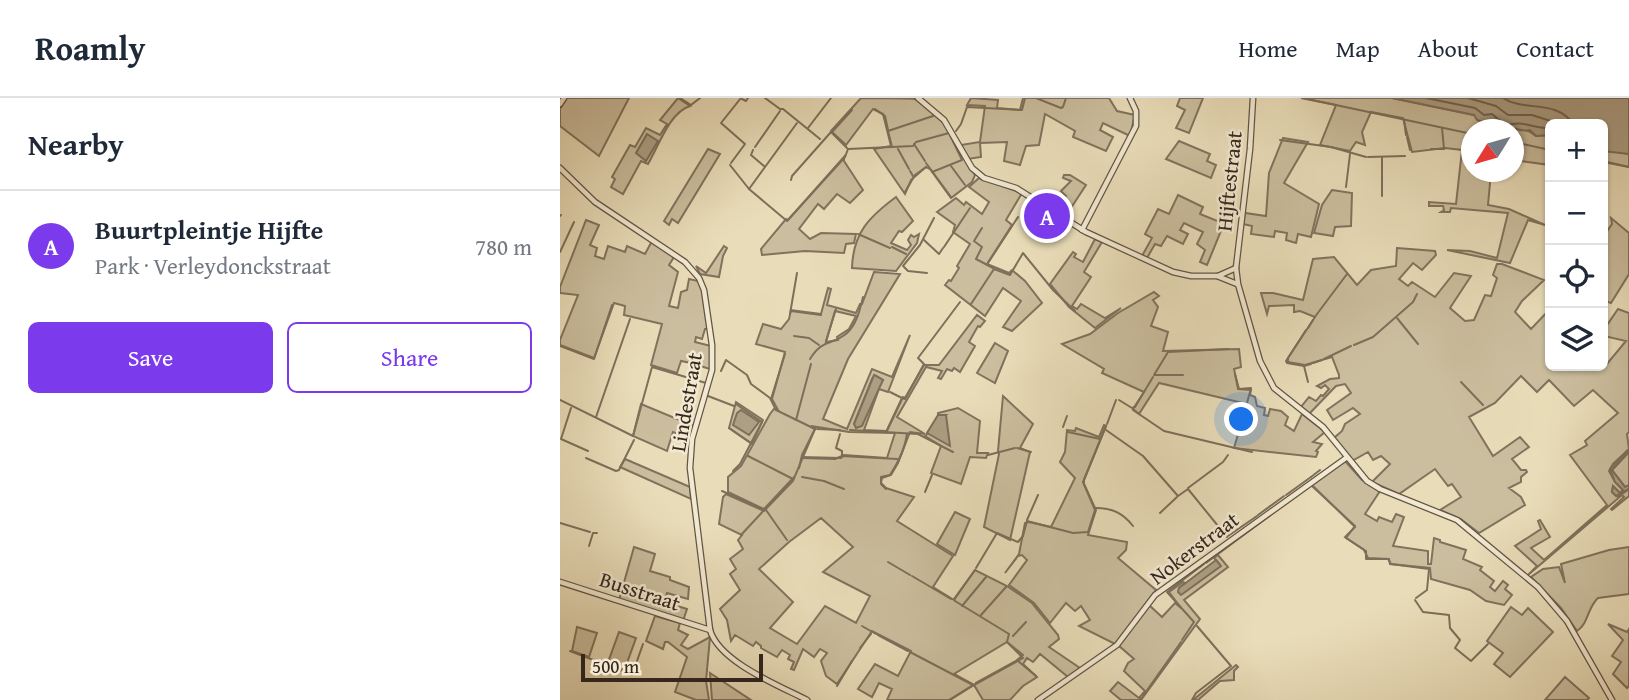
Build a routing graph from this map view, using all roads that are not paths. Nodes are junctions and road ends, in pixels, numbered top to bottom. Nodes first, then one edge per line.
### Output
1 (564, 98) edge
2 (918, 98) edge
3 (1130, 98) edge
4 (1253, 98) edge
5 (560, 104) edge
6 (560, 168) edge
7 (1082, 230) junction
8 (1236, 268) junction
9 (1217, 276) junction
10 (1238, 284) junction
11 (1346, 458) junction
12 (560, 582) edge
13 (710, 631) junction
14 (807, 700) edge
15 (1038, 700) edge
16 (1612, 700) edge

1 - 5 street
2 - 7 street
3 - 7 street
4 - 8 street, Hijftestraat
6 - 13 street, Lindestraat
7 - 9 street
8 - 9 street
8 - 10 street, Hijftestraat
9 - 10 street
10 - 11 street, Hijftestraat
11 - 15 street, Nokerstraat
11 - 16 street, Hijftestraat
12 - 13 street, Busstraat
13 - 14 street

